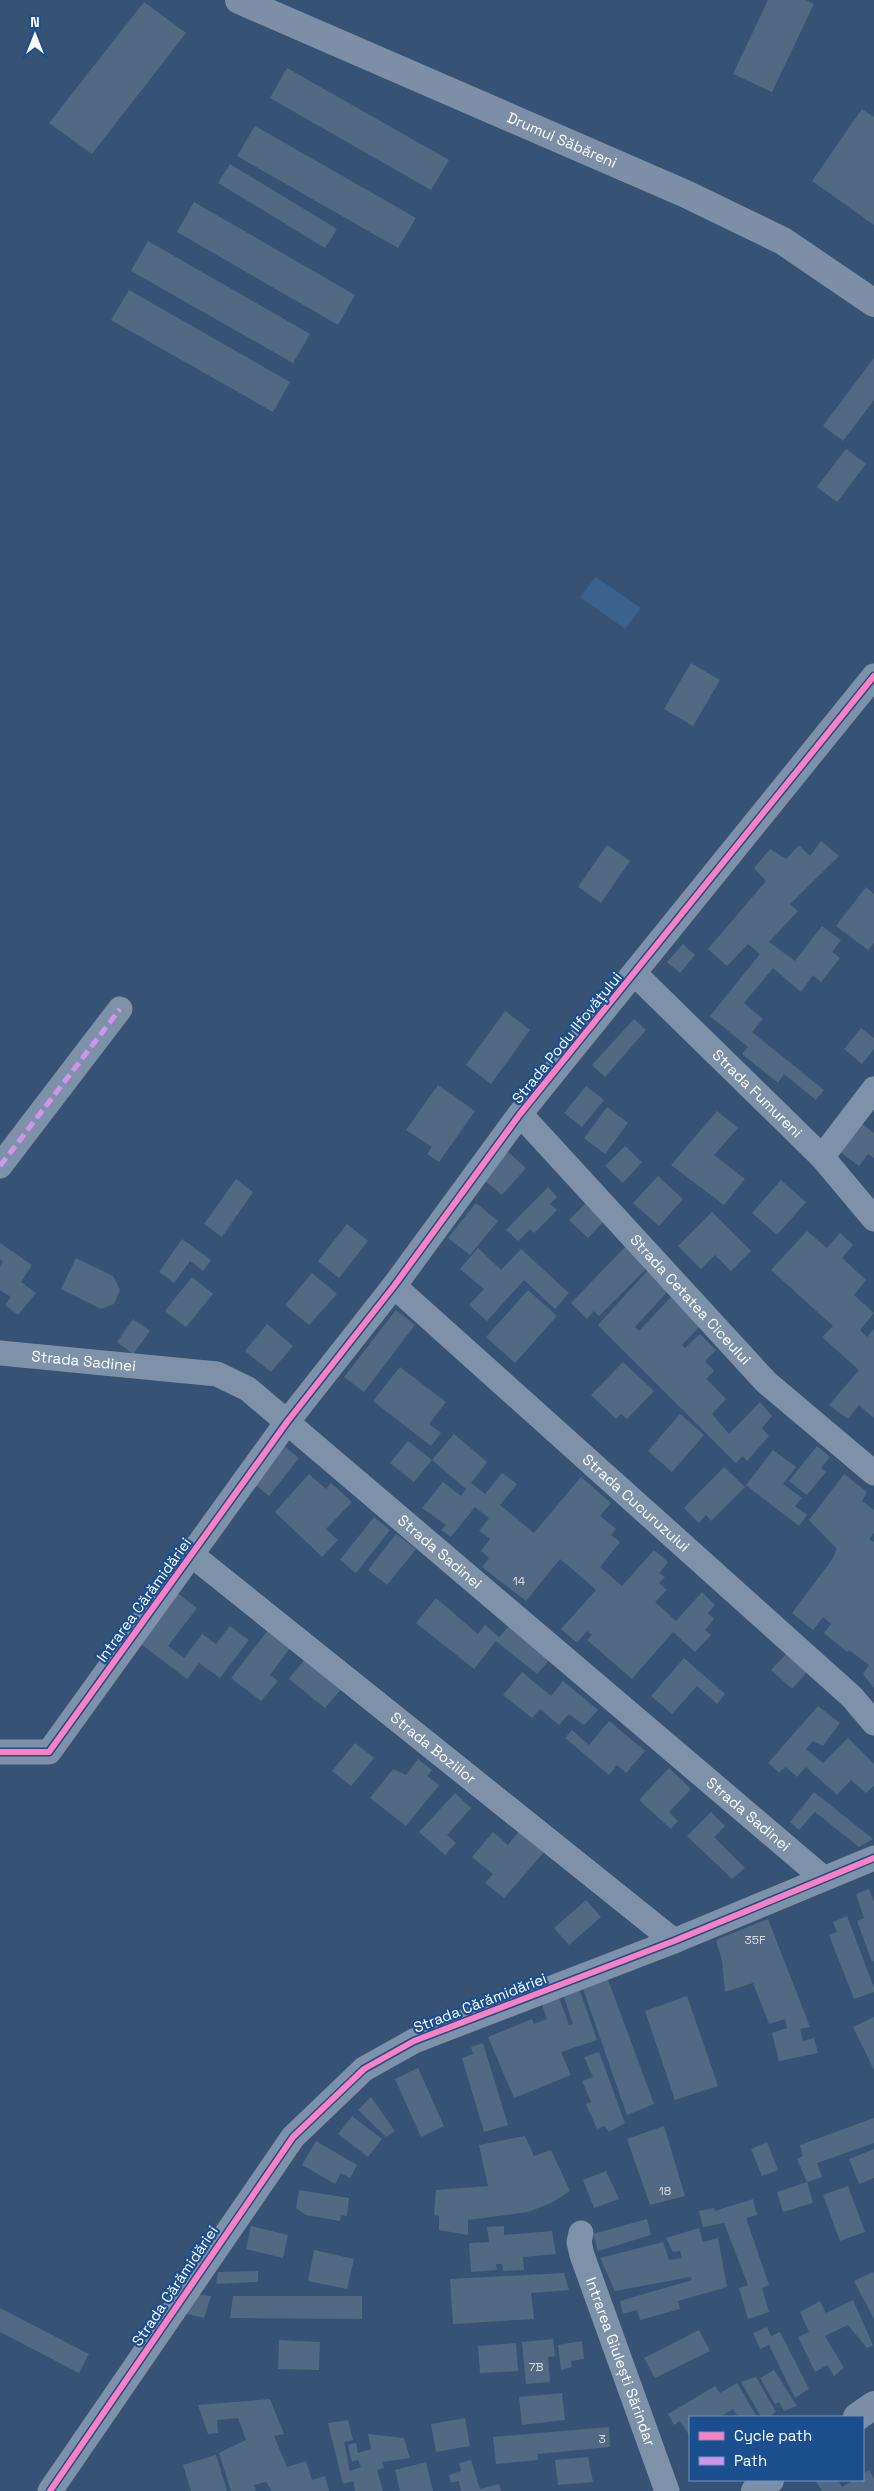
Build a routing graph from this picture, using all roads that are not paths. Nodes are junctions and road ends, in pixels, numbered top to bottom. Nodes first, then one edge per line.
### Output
1 (238, 0) edge
2 (874, 303) edge
3 (874, 676) edge
4 (636, 974) junction
5 (120, 1009) dead end
6 (874, 1089) edge
7 (520, 1114) junction
8 (822, 1157) junction
9 (0, 1166) edge
10 (874, 1219) edge
11 (394, 1286) junction
12 (0, 1353) edge
13 (287, 1422) junction
14 (874, 1473) edge
15 (192, 1555) junction
16 (874, 1723) edge
17 (0, 1752) edge
18 (874, 1858) edge
19 (823, 1878) junction
20 (674, 1941) junction
21 (581, 2233) dead end
22 (874, 2405) edge
23 (858, 2416) edge
24 (769, 2481) edge
25 (50, 2491) edge
26 (666, 2491) edge
27 (755, 2491) edge

1 - 2 main road, Drumul Săbăreni
3 - 4 street, Strada Podu Ilfovățului
4 - 7 street, Strada Podu Ilfovățului
4 - 8 street, Strada Fumureni
5 - 9 street
6 - 8 street
7 - 11 street, Strada Podu Ilfovățului
7 - 14 street, Strada Cetatea Ciceului
8 - 10 street, Strada Fumureni
11 - 13 street, Strada Podu Ilfovățului
11 - 16 street, Strada Cucuruzului
12 - 13 street, Strada Sadinei
13 - 15 street, Intrarea Cărămidăriei
13 - 19 street, Strada Sadinei
15 - 17 street, Intrarea Cărămidăriei
15 - 20 street, Strada Boziilor
18 - 19 street, Strada Cărămidăriei
19 - 20 street, Strada Cărămidăriei
20 - 25 street, Strada Cărămidăriei
21 - 26 street, Intrarea Giulești Sărindar
22 - 23 main road
24 - 27 main road

